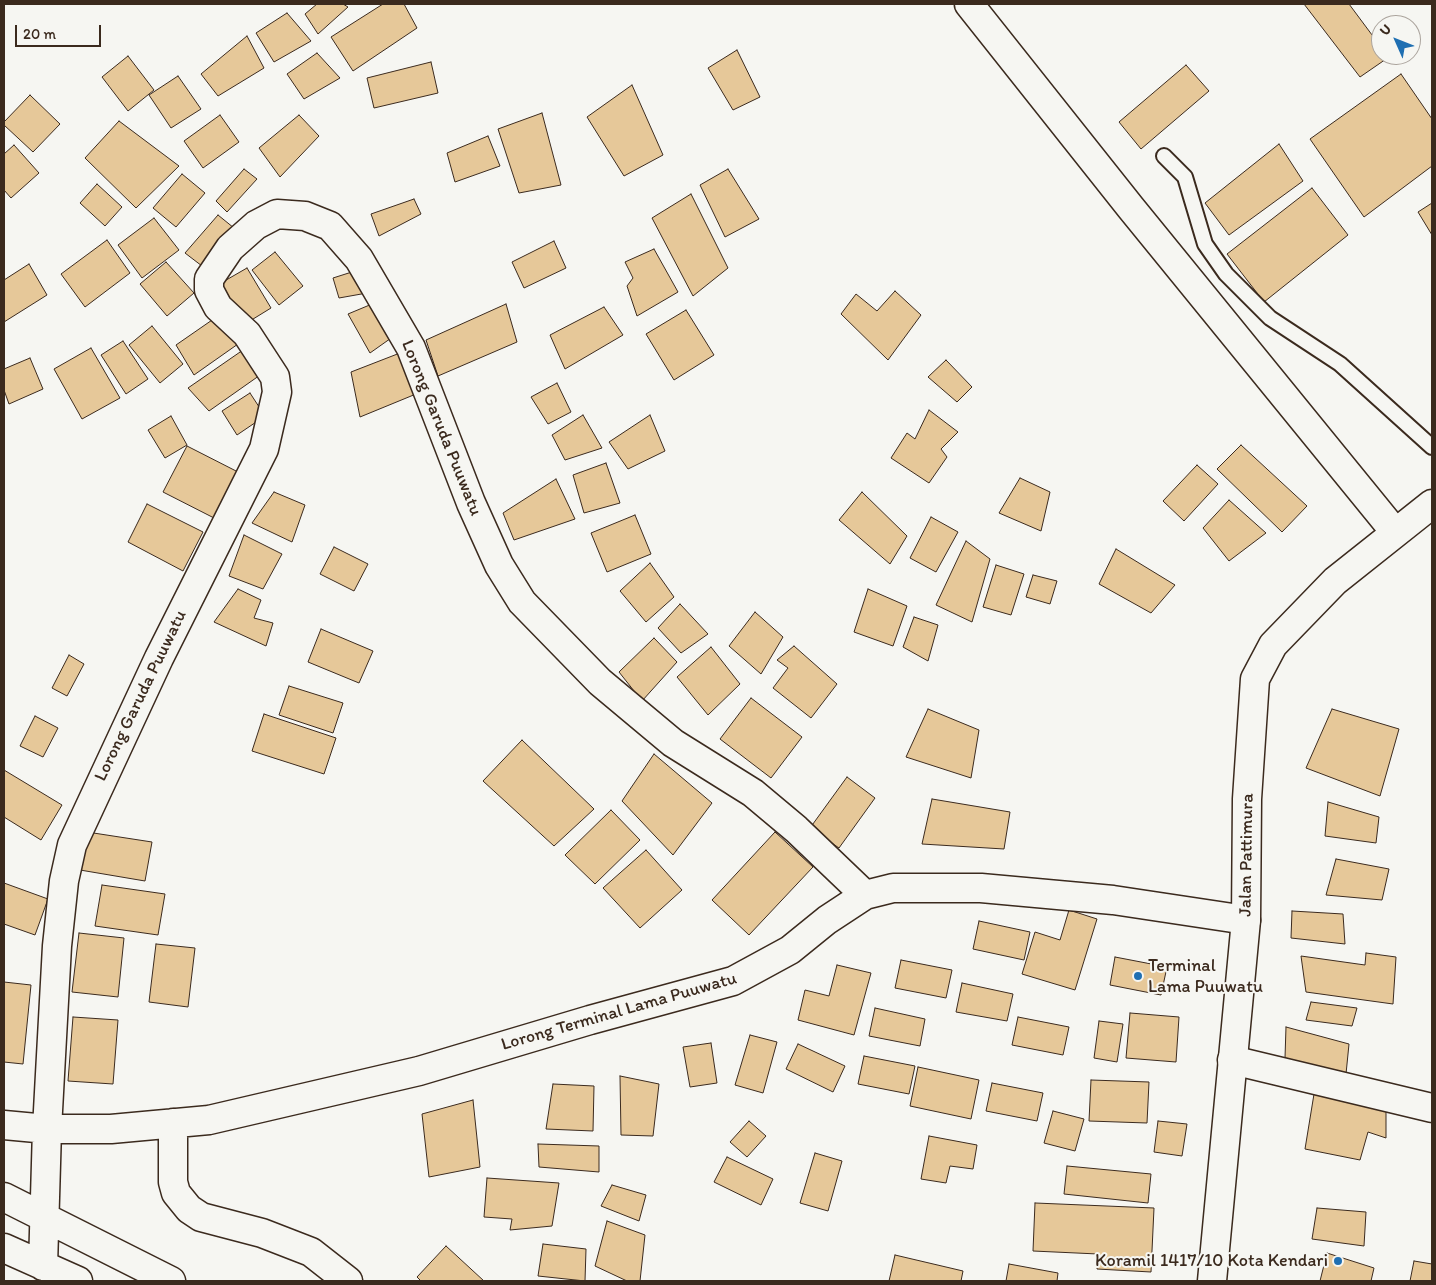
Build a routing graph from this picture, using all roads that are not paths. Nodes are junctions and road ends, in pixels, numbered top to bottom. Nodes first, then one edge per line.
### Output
1 (969, 4) edge
2 (1164, 156) dead end
3 (1432, 447) edge
4 (1432, 504) edge
5 (1395, 532) junction
6 (865, 895) junction
7 (1246, 920) junction
8 (1232, 1060) junction
9 (1432, 1108) edge
10 (172, 1123) junction
11 (4, 1125) edge
12 (46, 1130) junction
13 (4, 1197) edge
14 (43, 1216) junction
15 (4, 1248) edge
16 (43, 1266) junction
17 (78, 1281) edge
18 (171, 1281) edge
19 (348, 1281) edge
20 (1212, 1281) edge

1 - 5 main road
2 - 3 lane
4 - 5 main road, Jalan Pattimura
5 - 7 main road, Jalan Pattimura
6 - 7 main road, Lorong Terminal Lama Puuwatu
6 - 10 main road, Lorong Terminal Lama Puuwatu
6 - 12 main road, Lorong Garuda Puuwatu
7 - 8 main road, Jalan Pattimura
8 - 9 main road
8 - 20 main road, Jalan Pattimura
10 - 12 main road, Lorong Terminal Lama Puuwatu
10 - 19 main road
11 - 12 main road, Lorong Terminal Lama Puuwatu
12 - 14 main road
13 - 14 main road
14 - 16 main road
14 - 18 main road
15 - 16 main road
16 - 17 main road

